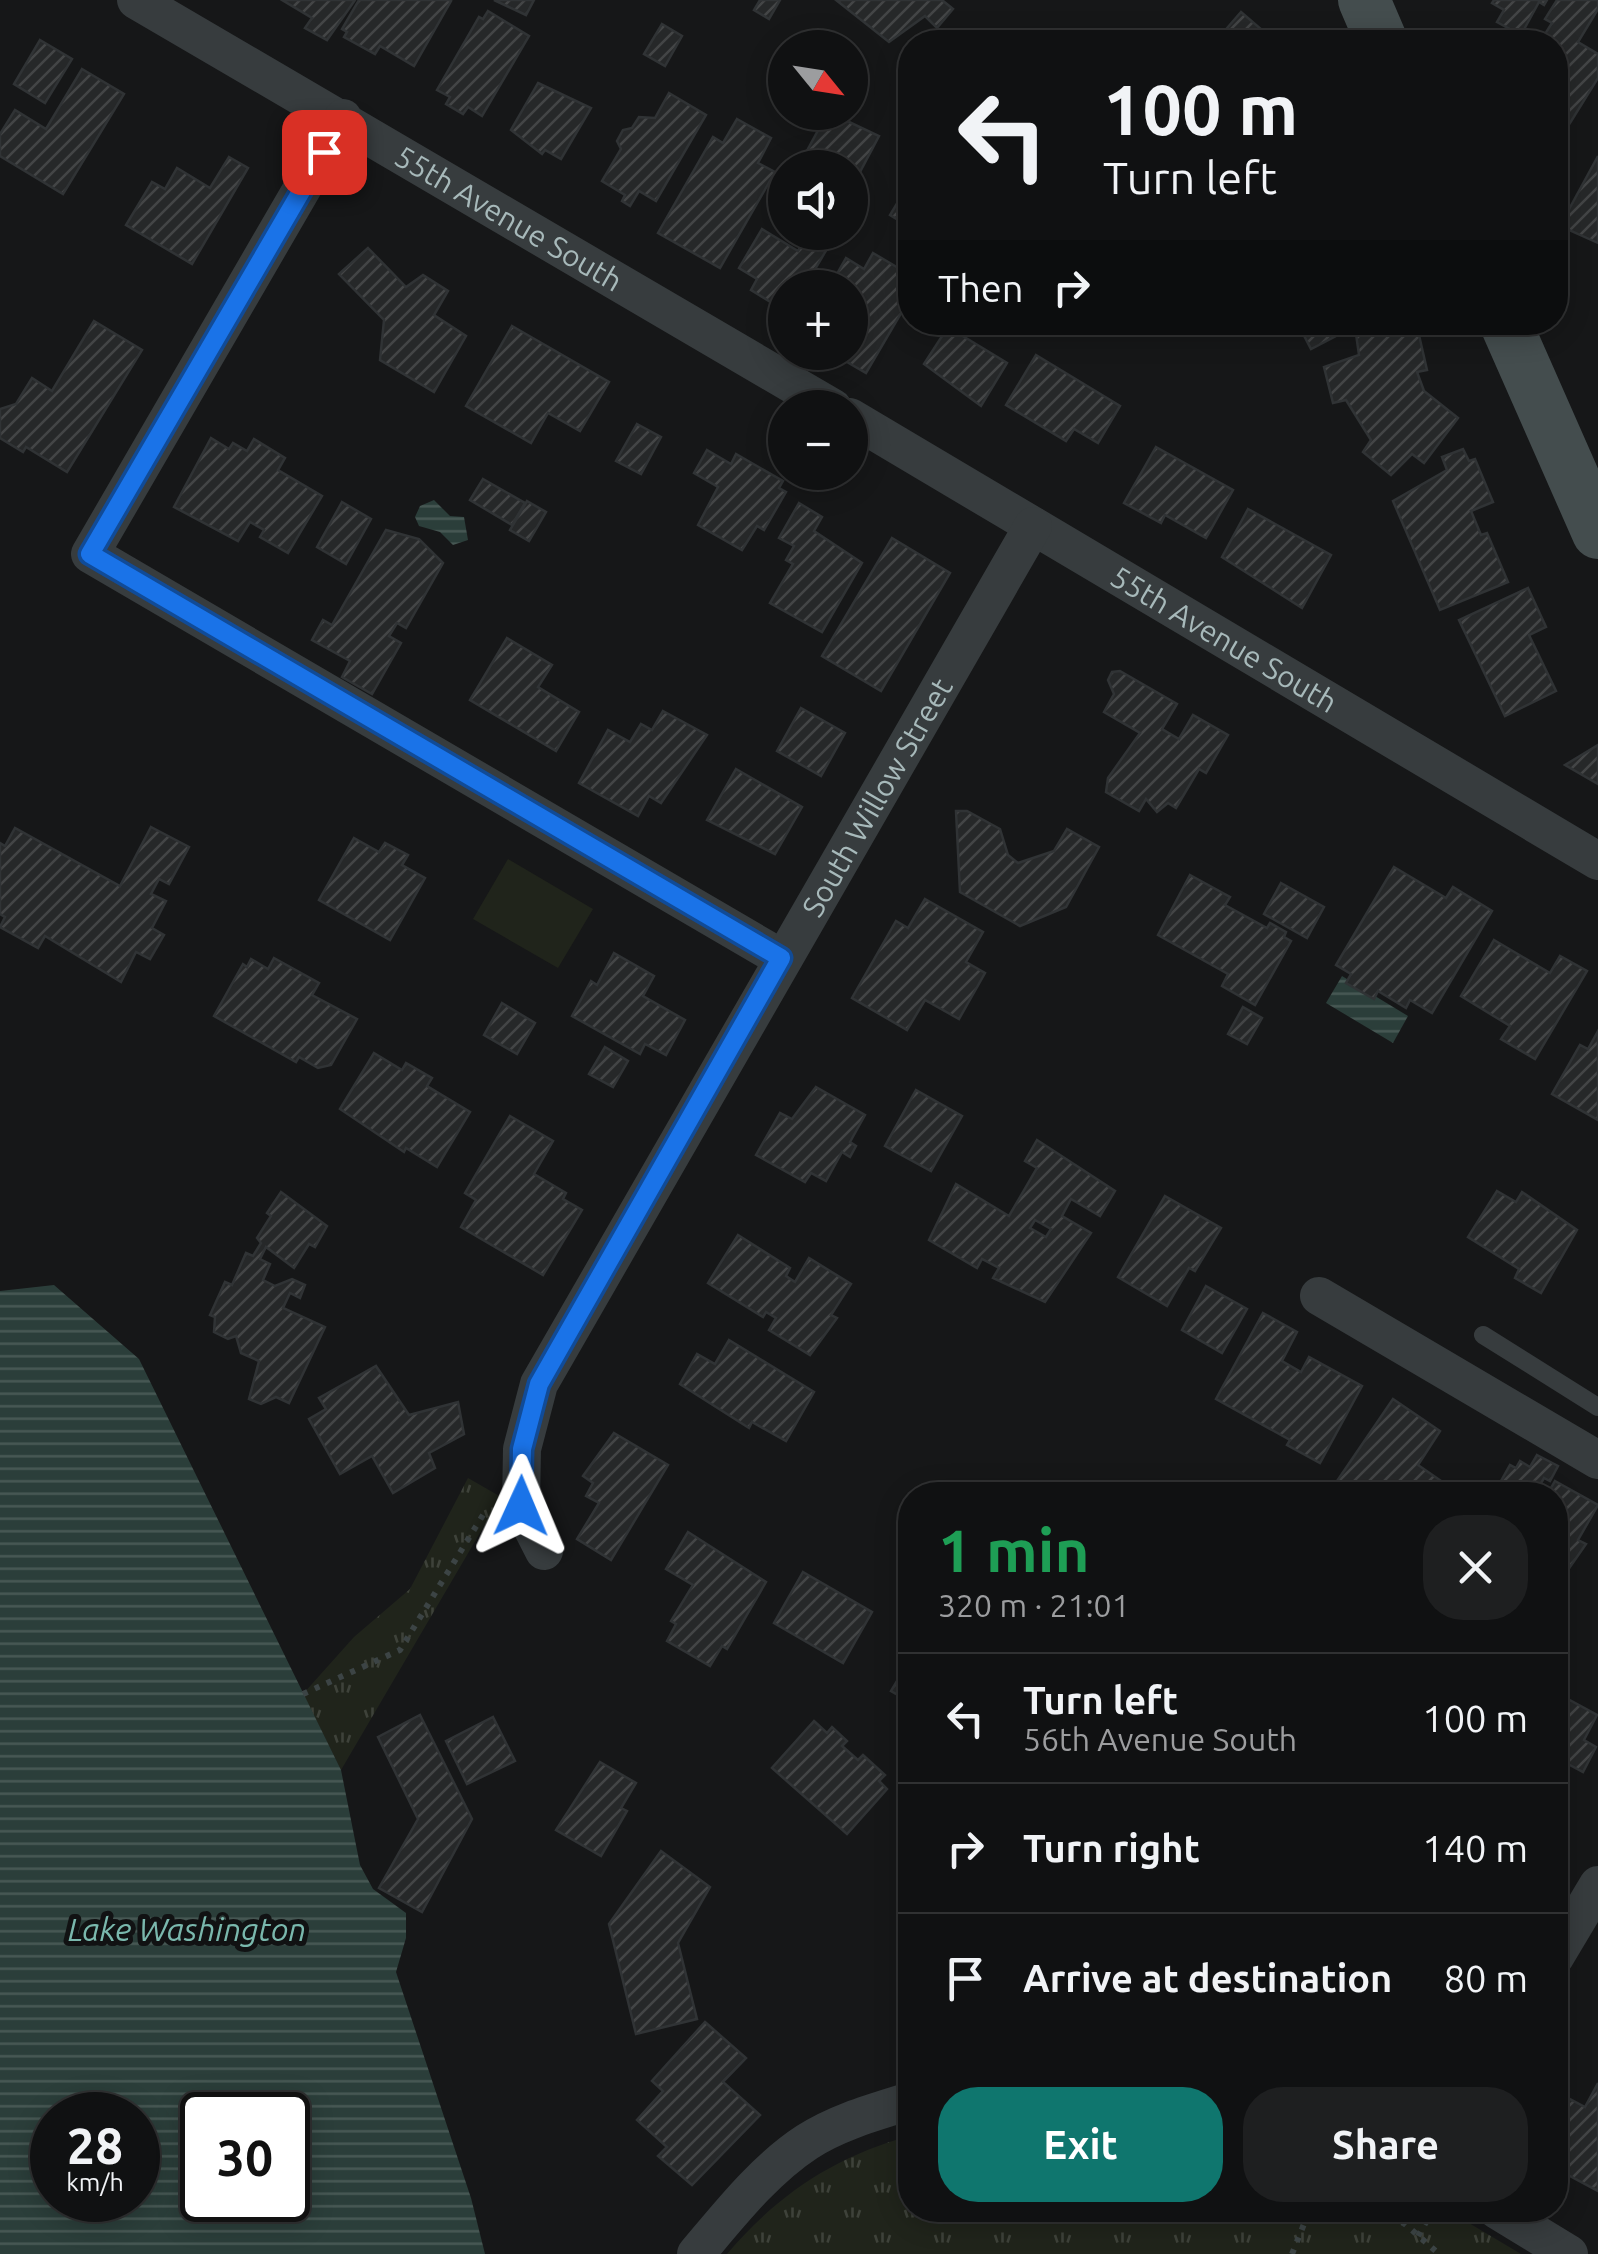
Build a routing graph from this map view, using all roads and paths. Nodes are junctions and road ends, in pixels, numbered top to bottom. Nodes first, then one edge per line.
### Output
1 (136, 0) edge
2 (1364, 0) edge
3 (1377, 30) edge
4 (344, 118) junction
5 (1512, 335) edge
6 (803, 390) edge
7 (868, 429) edge
8 (1034, 526) junction
9 (1598, 533) edge
10 (1598, 861) edge
11 (781, 958) junction
12 (1318, 1296) dead end
13 (1484, 1336) dead end
14 (1598, 1407) edge
15 (1598, 1460) edge
16 (493, 1498) dead end
17 (544, 1551) dead end
18 (303, 1694) dead end
19 (1598, 1885) edge
20 (1568, 1936) edge
21 (898, 2105) edge
22 (1306, 2222) edge
23 (1397, 2222) edge
24 (1426, 2222) edge
25 (1517, 2222) edge
26 (1418, 2236) junction
27 (696, 2254) edge
28 (1292, 2254) edge
29 (1439, 2254) edge
30 (1570, 2254) edge

1 - 4 street, 55th Avenue South
2 - 3 main road
4 - 6 street, 55th Avenue South
4 - 11 street
5 - 9 main road
7 - 8 street, 55th Avenue South
8 - 10 street, 55th Avenue South
8 - 11 street, South Willow Street
11 - 17 street, South Willow Street
12 - 15 street
13 - 14 lane
16 - 18 path
19 - 20 street
21 - 27 street
22 - 28 path
23 - 26 path
24 - 26 path
25 - 30 street
26 - 29 path

